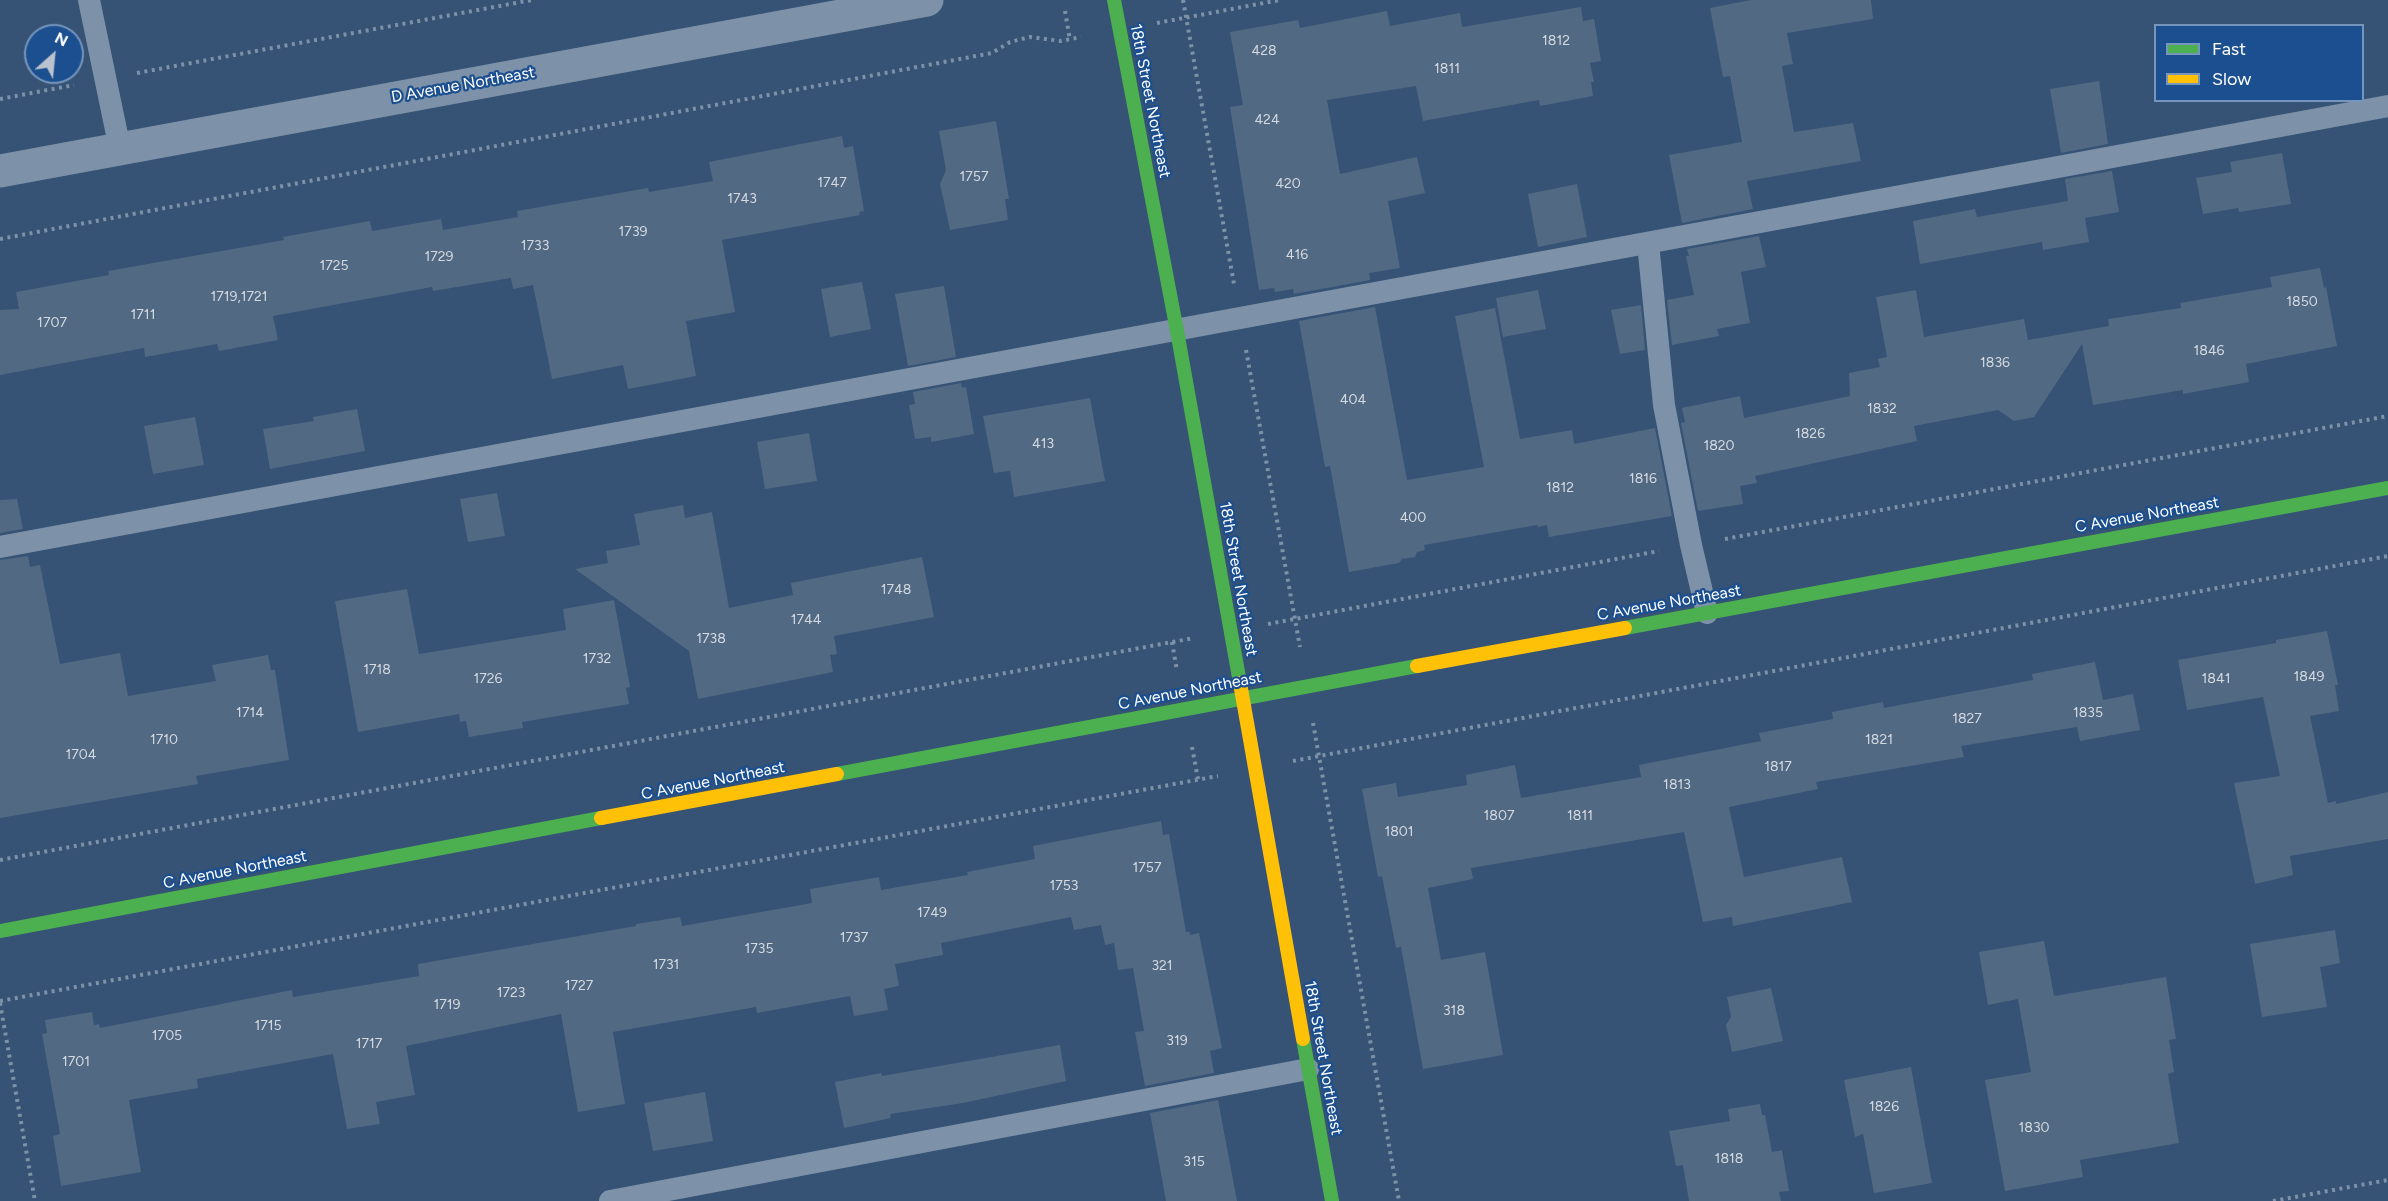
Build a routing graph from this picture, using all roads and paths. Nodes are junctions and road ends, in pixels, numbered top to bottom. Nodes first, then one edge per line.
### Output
1 (89, 0) edge
2 (532, 0) edge
3 (927, 0) edge
4 (1114, 0) edge
5 (1280, 0) edge
6 (1065, 11) dead end
7 (1148, 24) dead end
8 (1088, 36) dead end
9 (1070, 40) junction
10 (106, 79) junction
11 (0, 99) edge
12 (2388, 106) edge
13 (120, 148) junction
14 (0, 171) edge
15 (0, 239) edge
16 (1648, 243) junction
17 (1177, 331) junction
18 (2388, 416) edge
19 (2388, 488) edge
20 (1691, 545) junction
21 (0, 547) edge
22 (2388, 556) edge
23 (1707, 613) junction
24 (1258, 625) dead end
25 (1195, 638) dead end
26 (1172, 642) junction
27 (1179, 681) dead end
28 (1242, 698) junction
29 (1313, 718) dead end
30 (1191, 741) dead end
31 (1319, 757) junction
32 (1290, 762) dead end
33 (1220, 775) dead end
34 (1198, 779) junction
35 (0, 860) edge
36 (0, 932) edge
37 (0, 1002) edge
38 (1308, 1069) junction
39 (2388, 1180) edge
40 (35, 1201) edge
41 (610, 1201) edge
42 (1332, 1201) edge
43 (1399, 1201) edge
44 (2273, 1201) edge

1 - 10 lane
2 - 10 path
3 - 13 street, D Avenue Northeast
4 - 17 street, 18th Street Northeast
5 - 7 path
6 - 9 path
8 - 9 path
9 - 15 path
10 - 11 path
10 - 13 lane
12 - 16 lane
13 - 14 street, D Avenue Northeast
16 - 17 lane
16 - 20 lane
17 - 21 lane
17 - 28 street, 18th Street Northeast
18 - 20 path
19 - 23 street, C Avenue Northeast
20 - 23 lane
20 - 24 path
22 - 31 path
23 - 28 street, C Avenue Northeast
25 - 26 path
26 - 27 path
26 - 35 path
28 - 36 street, C Avenue Northeast
28 - 38 street, 18th Street Northeast
29 - 31 path
30 - 34 path
31 - 32 path
31 - 43 path
33 - 34 path
34 - 37 path
37 - 40 path
38 - 41 lane
38 - 42 street, 18th Street Northeast
39 - 44 path

